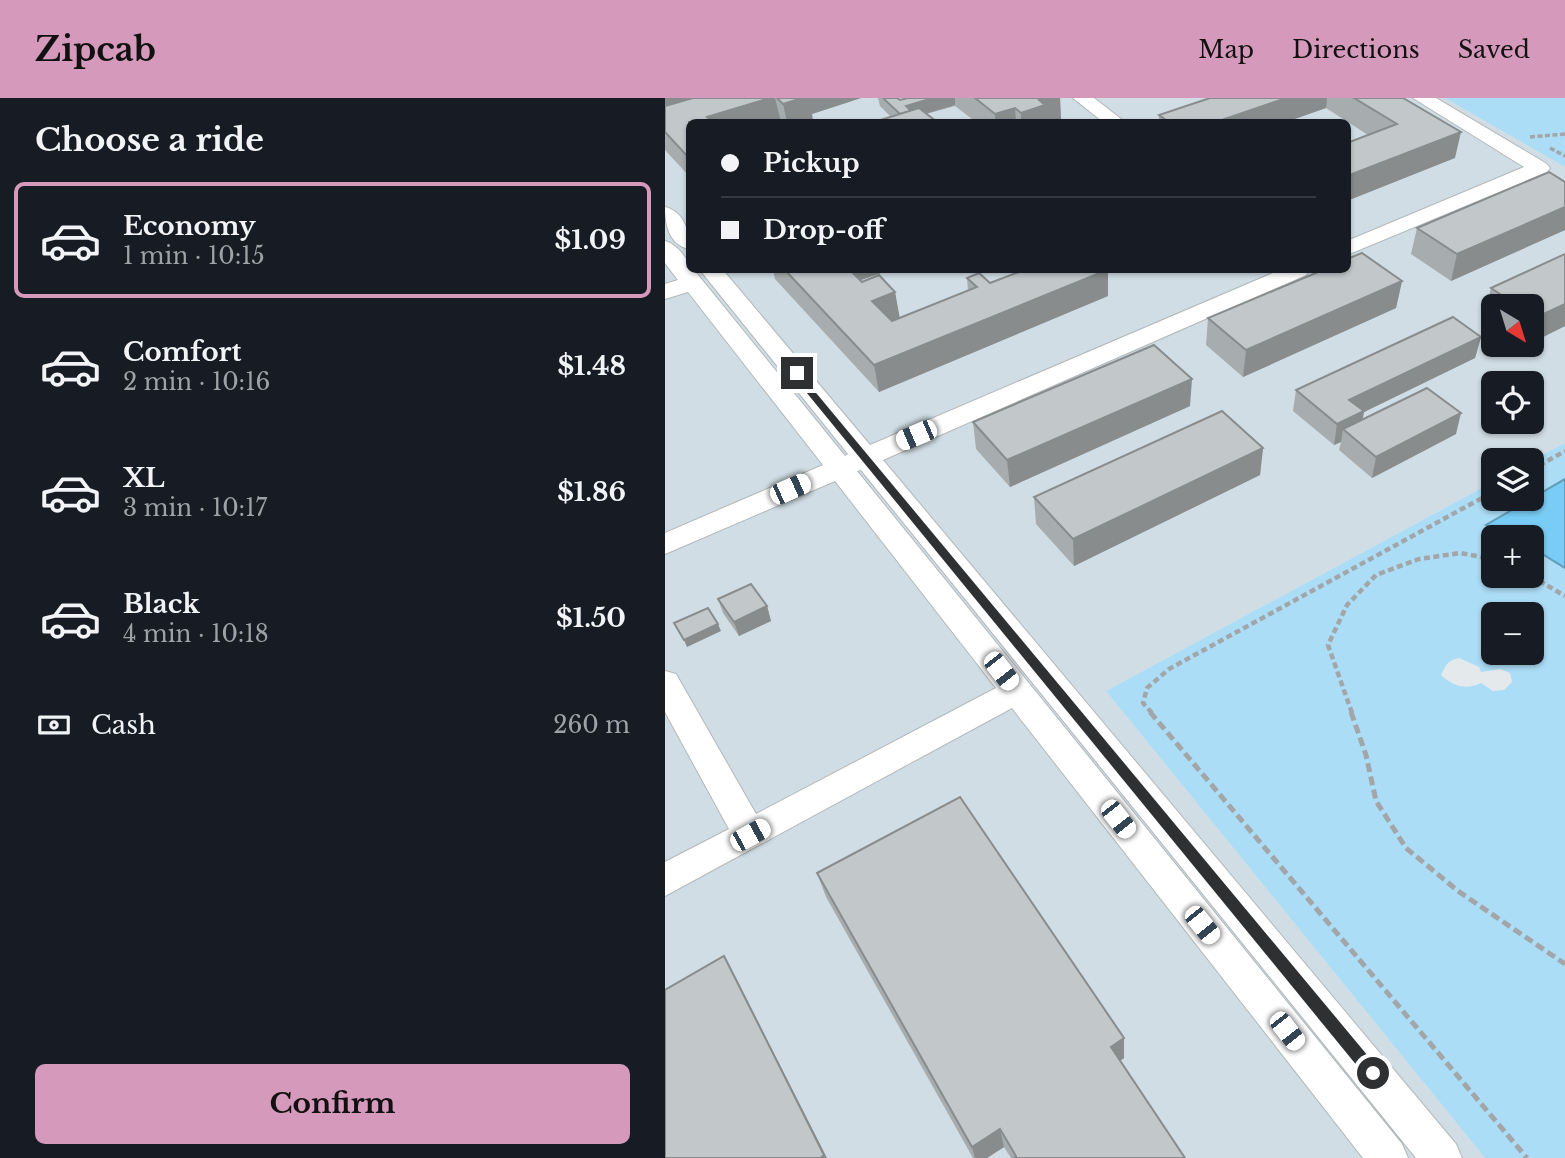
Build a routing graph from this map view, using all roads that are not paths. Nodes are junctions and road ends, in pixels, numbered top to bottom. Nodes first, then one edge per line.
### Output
1 (1081, 98) edge
2 (1422, 98) edge
3 (1111, 119) edge
4 (665, 213) edge
5 (686, 239) edge
6 (1351, 247) edge
7 (665, 248) edge
8 (1292, 273) edge
9 (690, 281) edge
10 (852, 462) junction
11 (665, 544) edge
12 (665, 683) edge
13 (1017, 691) junction
14 (750, 835) junction
15 (665, 880) edge
16 (1388, 1158) edge
17 (1442, 1158) edge

1 - 3 street
2 - 6 street
4 - 5 street
7 - 9 street
8 - 10 street
9 - 10 street
10 - 11 street
10 - 13 street
10 - 17 street
12 - 14 street
13 - 14 street
13 - 16 street
14 - 15 street

